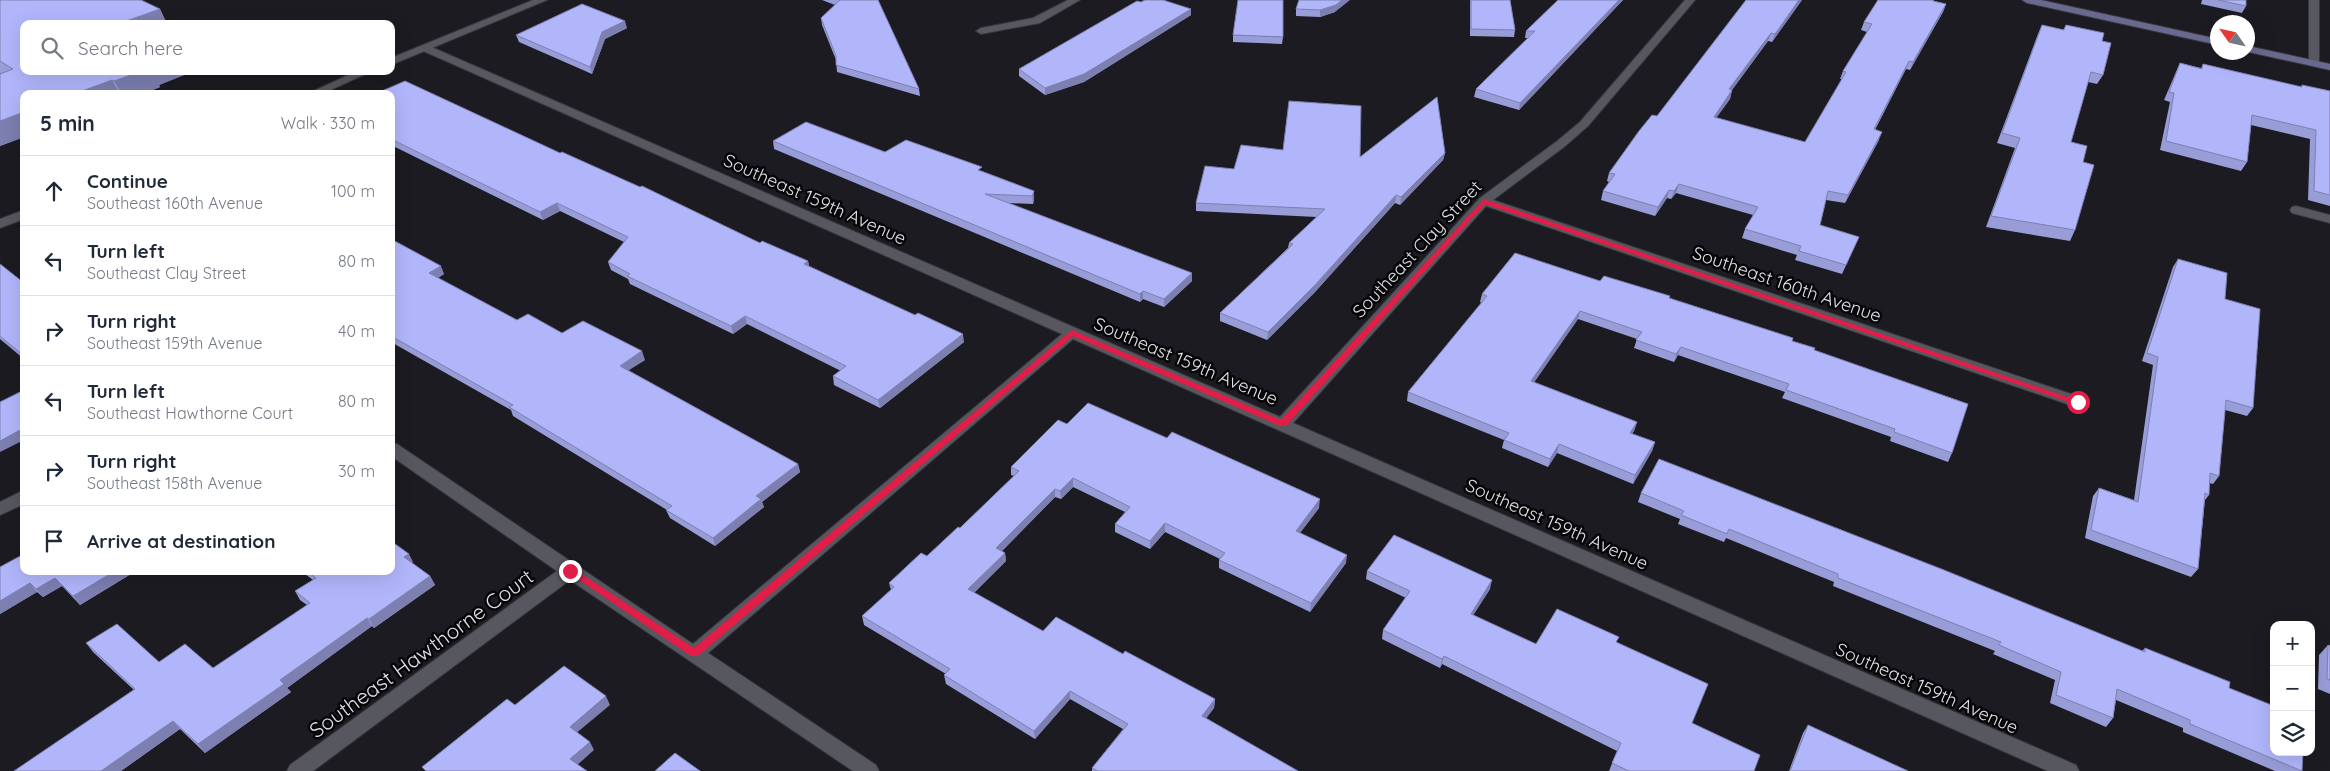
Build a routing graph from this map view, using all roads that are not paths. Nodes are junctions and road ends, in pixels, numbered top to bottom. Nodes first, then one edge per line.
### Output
1 (542, 0) edge
2 (1075, 0) edge
3 (1690, 0) edge
4 (2029, 0) edge
5 (2314, 0) edge
6 (981, 32) dead end
7 (2210, 40) edge
8 (425, 48) junction
9 (2255, 51) edge
10 (395, 60) edge
11 (2314, 64) junction
12 (2330, 67) edge
13 (357, 75) edge
14 (322, 90) edge
15 (1484, 201) junction
16 (2296, 210) dead end
17 (20, 216) edge
18 (2330, 219) edge
19 (0, 224) edge
20 (1072, 332) junction
21 (2078, 402) dead end
22 (1283, 424) junction
23 (395, 451) edge
24 (20, 498) edge
25 (0, 509) edge
26 (570, 571) junction
27 (695, 653) junction
28 (297, 771) edge
29 (869, 771) edge
30 (2069, 771) edge

1 - 8 street
2 - 6 street
3 - 15 street, Southeast Clay Street
4 - 7 main road
5 - 11 street
8 - 10 street
8 - 20 street, Southeast 159th Avenue
9 - 11 main road
11 - 12 main road
13 - 14 street
15 - 21 street, Southeast 160th Avenue
15 - 22 street, Southeast Clay Street
16 - 18 street
17 - 19 street
20 - 22 street, Southeast 159th Avenue
20 - 27 street
22 - 30 street, Southeast 159th Avenue
23 - 26 street
24 - 25 street
26 - 27 street
26 - 28 street, Southeast Hawthorne Court
27 - 29 street

